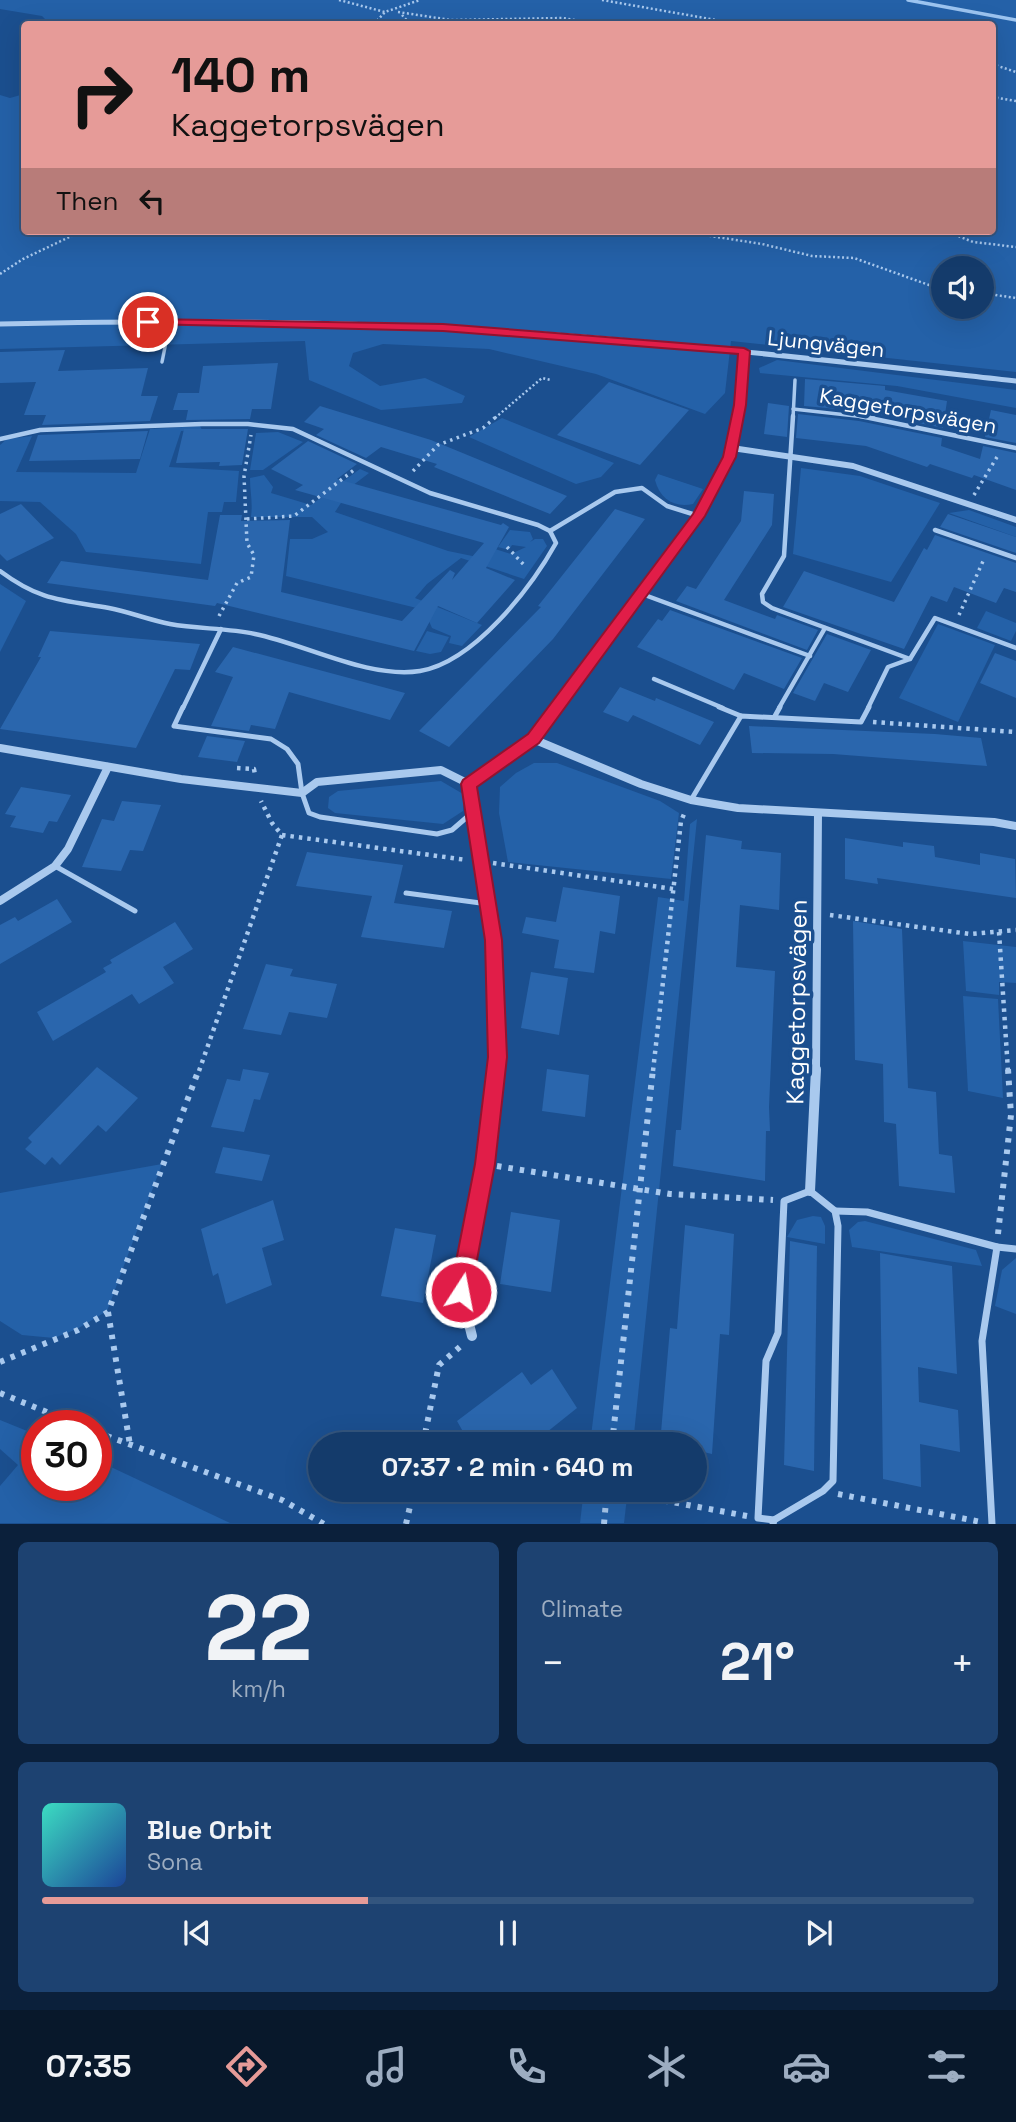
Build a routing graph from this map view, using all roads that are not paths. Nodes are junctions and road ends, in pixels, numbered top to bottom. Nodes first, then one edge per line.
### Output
1 (170, 322) junction
2 (0, 324) edge
3 (744, 351) junction
4 (162, 362) dead end
5 (795, 380) dead end
6 (1016, 381) edge
7 (793, 409) junction
8 (0, 439) edge
9 (732, 448) junction
10 (1016, 449) edge
11 (792, 456) junction
12 (698, 516) junction
13 (1016, 520) edge
14 (935, 530) dead end
15 (550, 531) junction
16 (1016, 558) edge
17 (0, 571) edge
18 (642, 594) junction
19 (825, 628) junction
20 (221, 629) junction
21 (1016, 648) edge
22 (810, 656) junction
23 (910, 659) junction
24 (654, 679) dead end
25 (741, 716) junction
26 (775, 716) junction
27 (533, 739) junction
28 (0, 748) edge
29 (108, 767) junction
30 (469, 784) junction
31 (302, 793) junction
32 (691, 800) junction
33 (474, 811) junction
34 (818, 813) junction
35 (1016, 826) edge
36 (55, 866) junction
37 (406, 893) dead end
38 (0, 901) edge
39 (488, 904) junction
40 (135, 911) dead end
41 (810, 1191) junction
42 (835, 1211) junction
43 (997, 1247) junction
44 (1016, 1250) edge
45 (472, 1336) road end
46 (773, 1522) edge
47 (991, 1524) edge

1 - 2 street, Ljungvägen
1 - 3 street, Ljungvägen
1 - 4 lane
3 - 6 street, Ljungvägen
3 - 9 street
5 - 7 lane, Kaggetorpsvägen
7 - 10 lane, Kaggetorpsvägen
7 - 11 lane, Kaggetorpsvägen
8 - 15 lane
9 - 11 street
9 - 12 street
11 - 13 street
11 - 19 lane, Kaggetorpsvägen
12 - 15 lane
12 - 18 street
14 - 16 lane
15 - 20 lane
17 - 20 lane
18 - 22 lane
18 - 27 street
19 - 22 lane
19 - 23 lane, Kaggetorpsvägen
20 - 31 lane
21 - 23 lane
22 - 26 lane
23 - 26 lane
24 - 25 lane
25 - 26 lane
25 - 32 lane
27 - 30 street
27 - 32 street
28 - 29 street
29 - 31 street
29 - 36 street
30 - 31 street
30 - 33 street
31 - 33 lane
32 - 34 street
33 - 39 street
34 - 35 street
34 - 41 street, Kaggetorpsvägen
36 - 38 street
36 - 40 lane
37 - 39 lane
39 - 45 street
41 - 42 lane
41 - 46 lane
42 - 43 lane
42 - 46 lane
43 - 44 lane
43 - 47 lane

